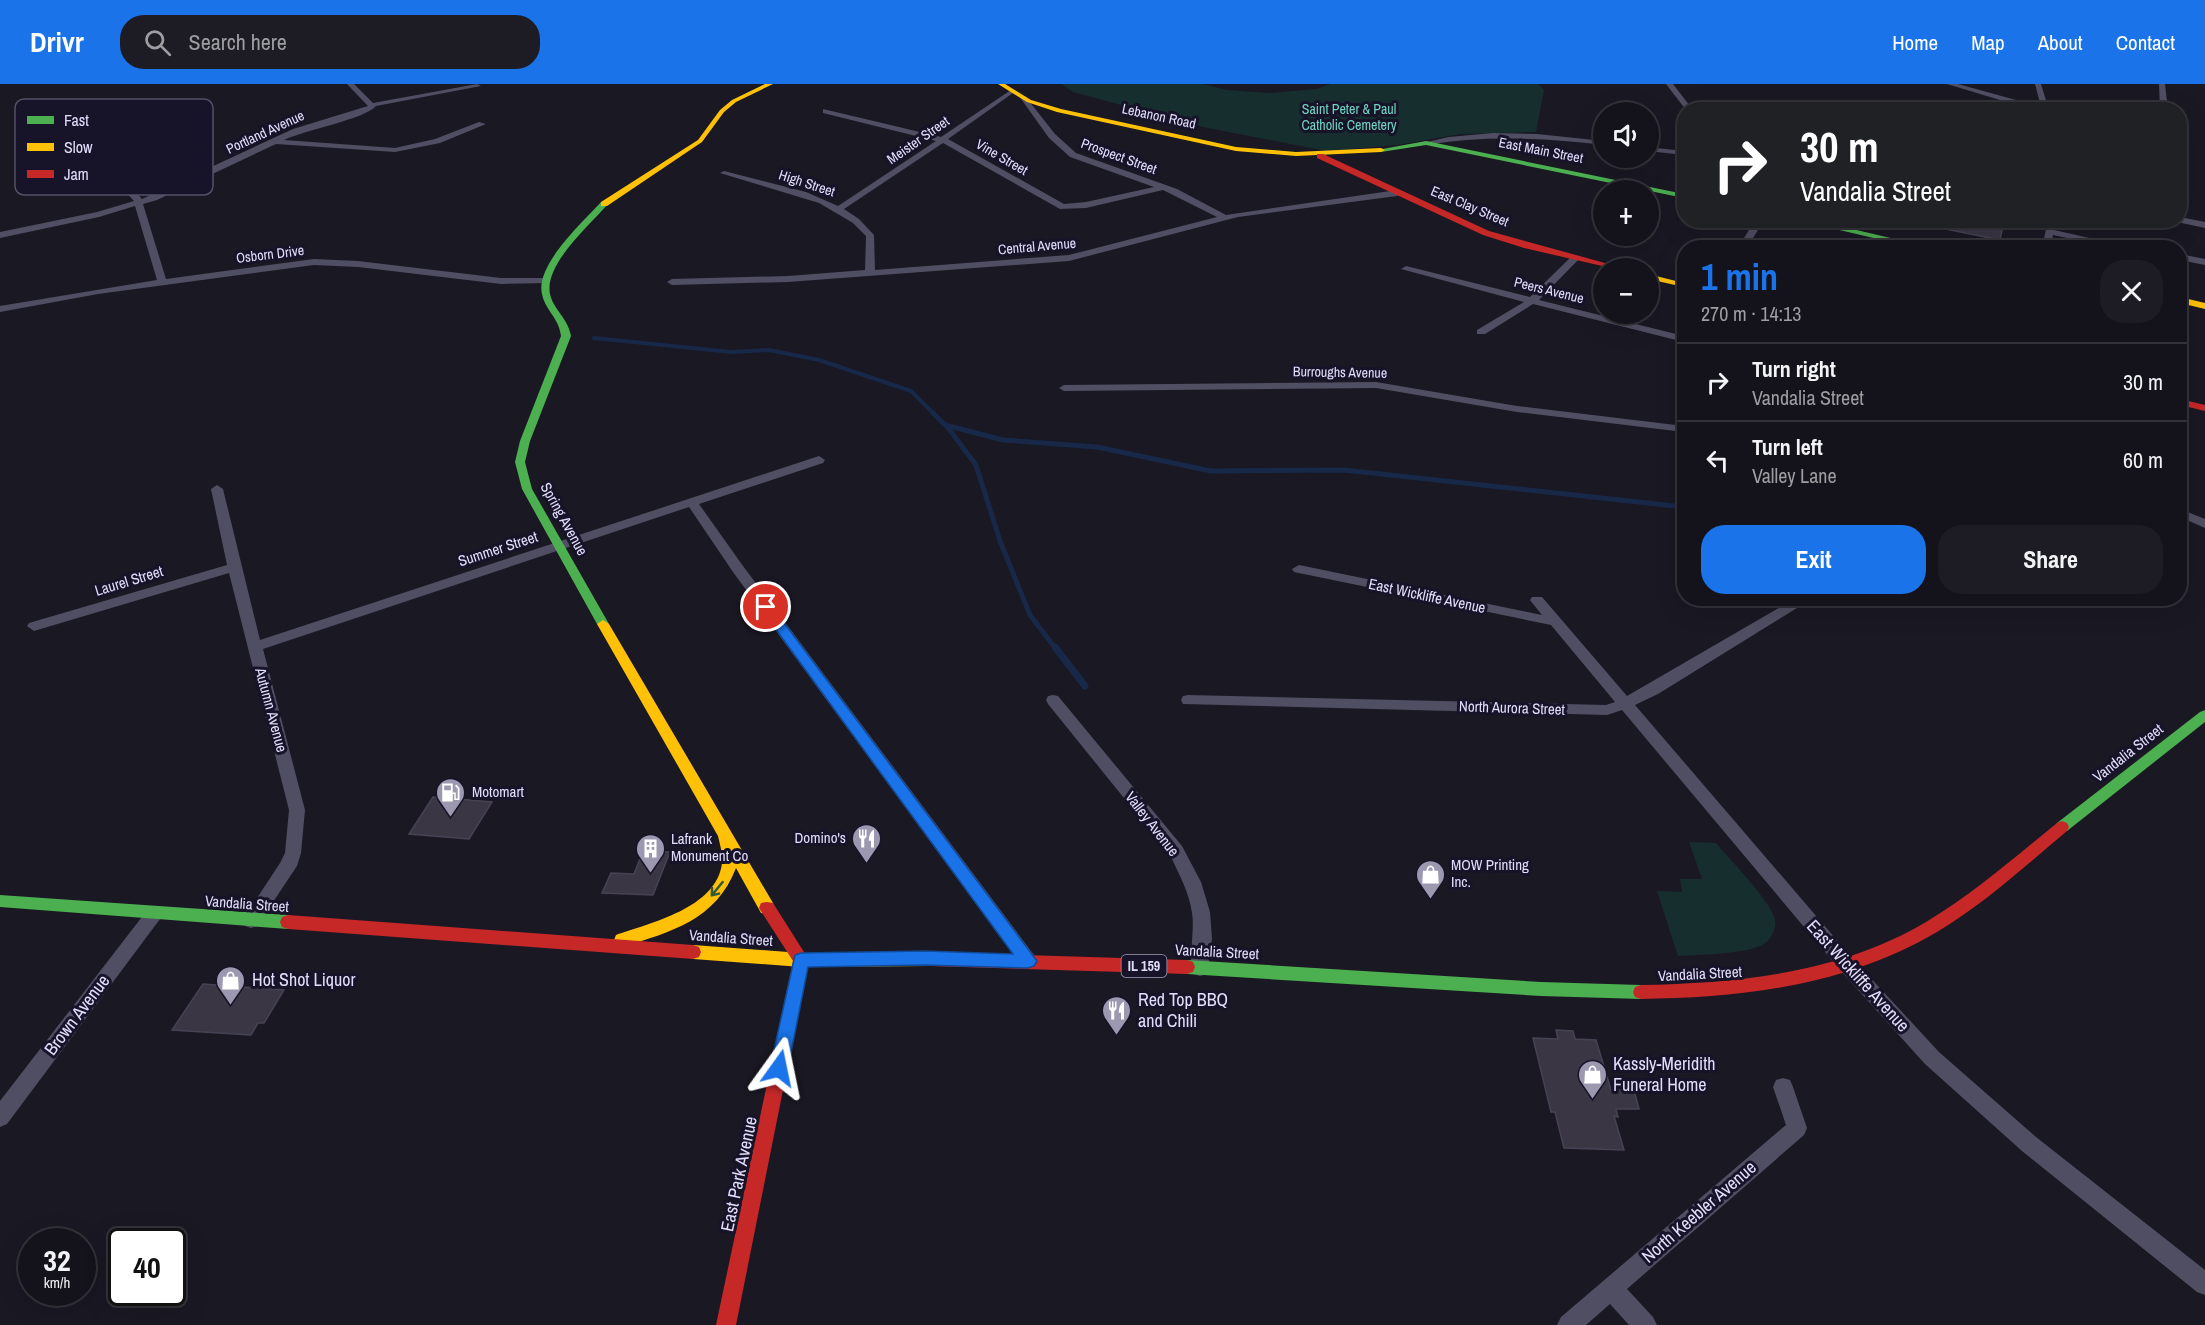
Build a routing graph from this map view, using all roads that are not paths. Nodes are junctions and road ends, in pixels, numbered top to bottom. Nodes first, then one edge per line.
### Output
1 (350, 84) edge
2 (770, 84) edge
3 (1670, 84) edge
4 (1950, 84) edge
5 (2038, 84) edge
6 (2162, 84) edge
7 (478, 86) dead end
8 (1012, 91) edge
9 (1684, 102) edge
10 (2015, 102) edge
11 (2042, 102) edge
12 (2163, 102) edge
13 (372, 105) junction
14 (826, 111) dead end
15 (482, 124) dead end
16 (942, 139) junction
17 (273, 141) junction
18 (1593, 142) edge
19 (1426, 143) junction
20 (1659, 150) edge
21 (1677, 152) edge
22 (1316, 154) junction
23 (213, 171) edge
24 (724, 173) dead end
25 (1164, 187) junction
26 (1397, 193) junction
27 (134, 195) edge
28 (158, 195) edge
29 (1677, 195) edge
30 (138, 203) junction
31 (840, 208) junction
32 (1224, 218) junction
33 (2187, 221) edge
34 (2205, 225) edge
35 (1838, 228) edge
36 (2050, 228) edge
37 (2049, 232) junction
38 (0, 235) edge
39 (1892, 240) edge
40 (2048, 240) edge
41 (2090, 240) edge
42 (1575, 258) junction
43 (2187, 258) edge
44 (1593, 262) edge
45 (2205, 262) edge
46 (1406, 269) dead end
47 (870, 273) junction
48 (1659, 279) edge
49 (545, 281) junction
50 (162, 282) junction
51 (672, 282) dead end
52 (1677, 283) edge
53 (1533, 300) junction
54 (2187, 302) edge
55 (2205, 306) edge
56 (0, 309) edge
57 (1481, 332) dead end
58 (1677, 337) edge
59 (1064, 387) dead end
60 (2187, 404) edge
61 (2205, 408) edge
62 (1677, 428) edge
63 (819, 460) dead end
64 (217, 489) dead end
65 (692, 503) junction
66 (2187, 516) edge
67 (2205, 524) edge
68 (559, 546) junction
69 (234, 567) junction
70 (1299, 569) dead end
71 (1537, 600) dead end
72 (1793, 606) edge
73 (1556, 622) junction
74 (34, 626) dead end
75 (255, 647) junction
76 (1053, 700) dead end
77 (1188, 700) dead end
78 (1625, 704) junction
79 (2205, 715) edge
80 (725, 835) junction
81 (0, 901) edge
82 (154, 914) junction
83 (251, 921) junction
84 (606, 945) junction
85 (801, 960) junction
86 (1028, 961) junction
87 (1847, 965) junction
88 (1200, 968) junction
89 (1783, 1087) dead end
90 (0, 1117) edge
91 (2205, 1284) edge
92 (1611, 1288) junction
93 (726, 1325) edge
94 (1569, 1325) edge
95 (1645, 1325) edge

1 - 13 street
2 - 49 street
3 - 9 street
4 - 10 street
5 - 11 street
6 - 12 street
7 - 13 street, Portland Avenue
8 - 16 street, Meister Street
8 - 22 street, Lebanon Road
8 - 25 street, Prospect Street
13 - 17 street, Portland Avenue
14 - 16 street, Vine Street
15 - 17 street
16 - 25 street, Vine Street
16 - 31 street, Meister Street
17 - 23 street, Portland Avenue
18 - 19 street
19 - 22 street, Lebanon Road
19 - 29 street, East Main Street
20 - 21 street
22 - 26 street, East Clay Street
24 - 31 street, High Street
25 - 32 street, Prospect Street
26 - 32 street, Central Avenue
26 - 42 street, East Clay Street
27 - 30 street
28 - 30 street, Portland Avenue
30 - 38 street, Portland Avenue
30 - 50 street
31 - 47 street, High Street
32 - 47 street, Central Avenue
33 - 34 street
35 - 39 street
36 - 37 street
37 - 40 street
37 - 41 street
42 - 44 street, East Clay Street
42 - 53 street
43 - 45 street
46 - 53 street, Peers Avenue
47 - 51 street, Central Avenue
48 - 52 street
49 - 50 street, Osborn Drive
49 - 68 street, Spring Avenue
50 - 56 street, Osborn Drive
53 - 57 street
53 - 58 street, Peers Avenue
54 - 55 street
59 - 62 street, Burroughs Avenue
60 - 61 street
63 - 65 street, Summer Street
64 - 69 street, Autumn Avenue
65 - 68 street, Summer Street
65 - 86 street
66 - 67 street
68 - 75 street, Summer Street
68 - 80 street, Spring Avenue
69 - 74 street, Laurel Street
69 - 75 street, Autumn Avenue
70 - 73 street, East Wickliffe Avenue
71 - 73 street, East Wickliffe Avenue
72 - 78 street, North Aurora Street
73 - 78 street, East Wickliffe Avenue
75 - 83 street, Autumn Avenue
76 - 88 street, Valley Avenue
77 - 78 street, North Aurora Street
78 - 87 street, East Wickliffe Avenue
79 - 87 street, Vandalia Street / IL 159
80 -> 84 street
80 - 85 street, Spring Avenue
81 - 82 street, Vandalia Street / IL 159
82 - 83 street, Vandalia Street / IL 159
82 - 90 street, Brown Avenue
83 - 84 street, Vandalia Street / IL 159
84 - 85 street, Vandalia Street / IL 159
85 - 86 street, Vandalia Street / IL 159
85 - 93 street, East Park Avenue
86 - 88 street, Vandalia Street / IL 159
87 - 88 street, Vandalia Street / IL 159
87 - 91 street, East Wickliffe Avenue
89 - 92 street, North Keebler Avenue
92 - 94 street, North Keebler Avenue
92 - 95 street

